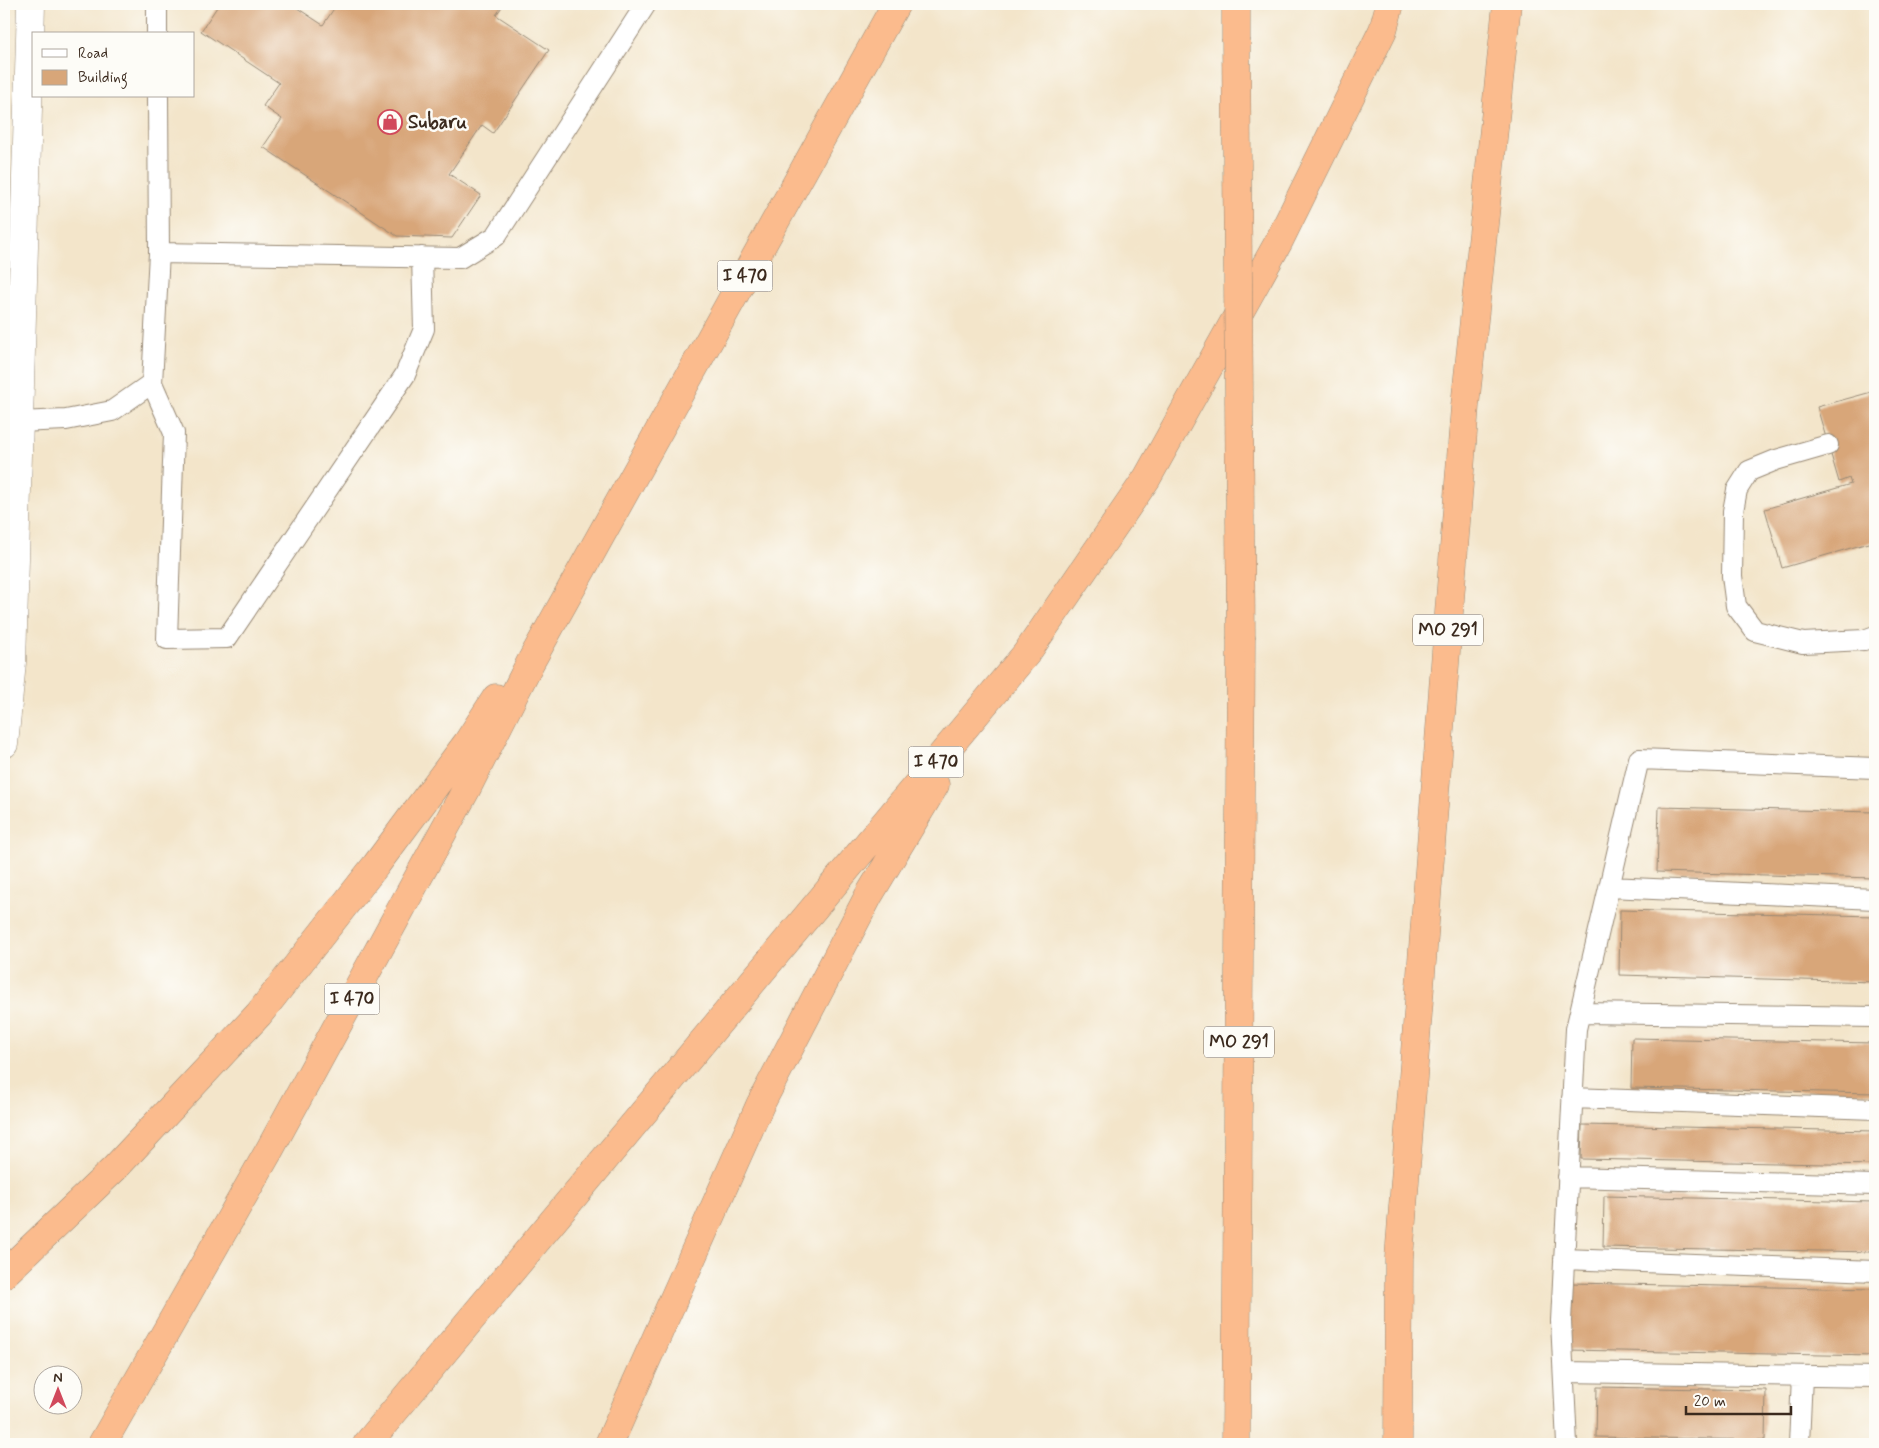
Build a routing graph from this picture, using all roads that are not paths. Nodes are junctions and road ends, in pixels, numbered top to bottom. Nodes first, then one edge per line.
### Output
1 (30, 4) edge
2 (157, 4) edge
3 (646, 4) edge
4 (896, 4) edge
5 (1236, 4) edge
6 (1390, 4) edge
7 (1508, 4) edge
8 (157, 32) edge
9 (158, 98) edge
10 (159, 253) junction
11 (422, 257) junction
12 (152, 383) junction
13 (18, 422) junction
14 (1828, 445) dead end
15 (594, 549) junction
16 (1875, 636) edge
17 (1026, 654) junction
18 (8, 662) edge
19 (4, 744) edge
20 (1875, 768) edge
21 (1609, 887) junction
22 (1875, 899) edge
23 (1580, 1012) junction
24 (1875, 1017) edge
25 (1572, 1098) junction
26 (1875, 1109) edge
27 (1568, 1177) junction
28 (1875, 1185) edge
29 (1564, 1259) junction
30 (1875, 1271) edge
31 (4, 1274) edge
32 (1564, 1372) junction
33 (1802, 1376) junction
34 (1875, 1377) edge
35 (102, 1444) edge
36 (367, 1444) edge
37 (609, 1444) edge
38 (1236, 1444) edge
39 (1398, 1444) edge
40 (1567, 1444) edge
41 (1799, 1444) edge

1 - 13 street
2 - 8 lane
3 - 11 lane
4 - 15 highway, I 470
5 - 38 highway, MO 291, bridge
6 - 17 highway, I 470
7 - 39 highway, MO 291
9 - 10 lane
10 - 11 lane
10 - 12 lane
11 - 12 lane
12 - 13 lane
13 - 18 street
14 - 16 lane
15 - 31 highway
15 - 35 highway, I 470
17 - 36 highway, I 470
17 - 37 highway
18 - 19 street
20 - 21 lane
21 - 22 lane
21 - 23 lane
23 - 24 lane
23 - 25 lane
25 - 26 lane
25 - 27 lane
27 - 28 lane
27 - 29 lane
29 - 30 lane
29 - 32 lane
32 - 33 lane
32 - 40 lane
33 - 34 lane
33 - 41 lane

